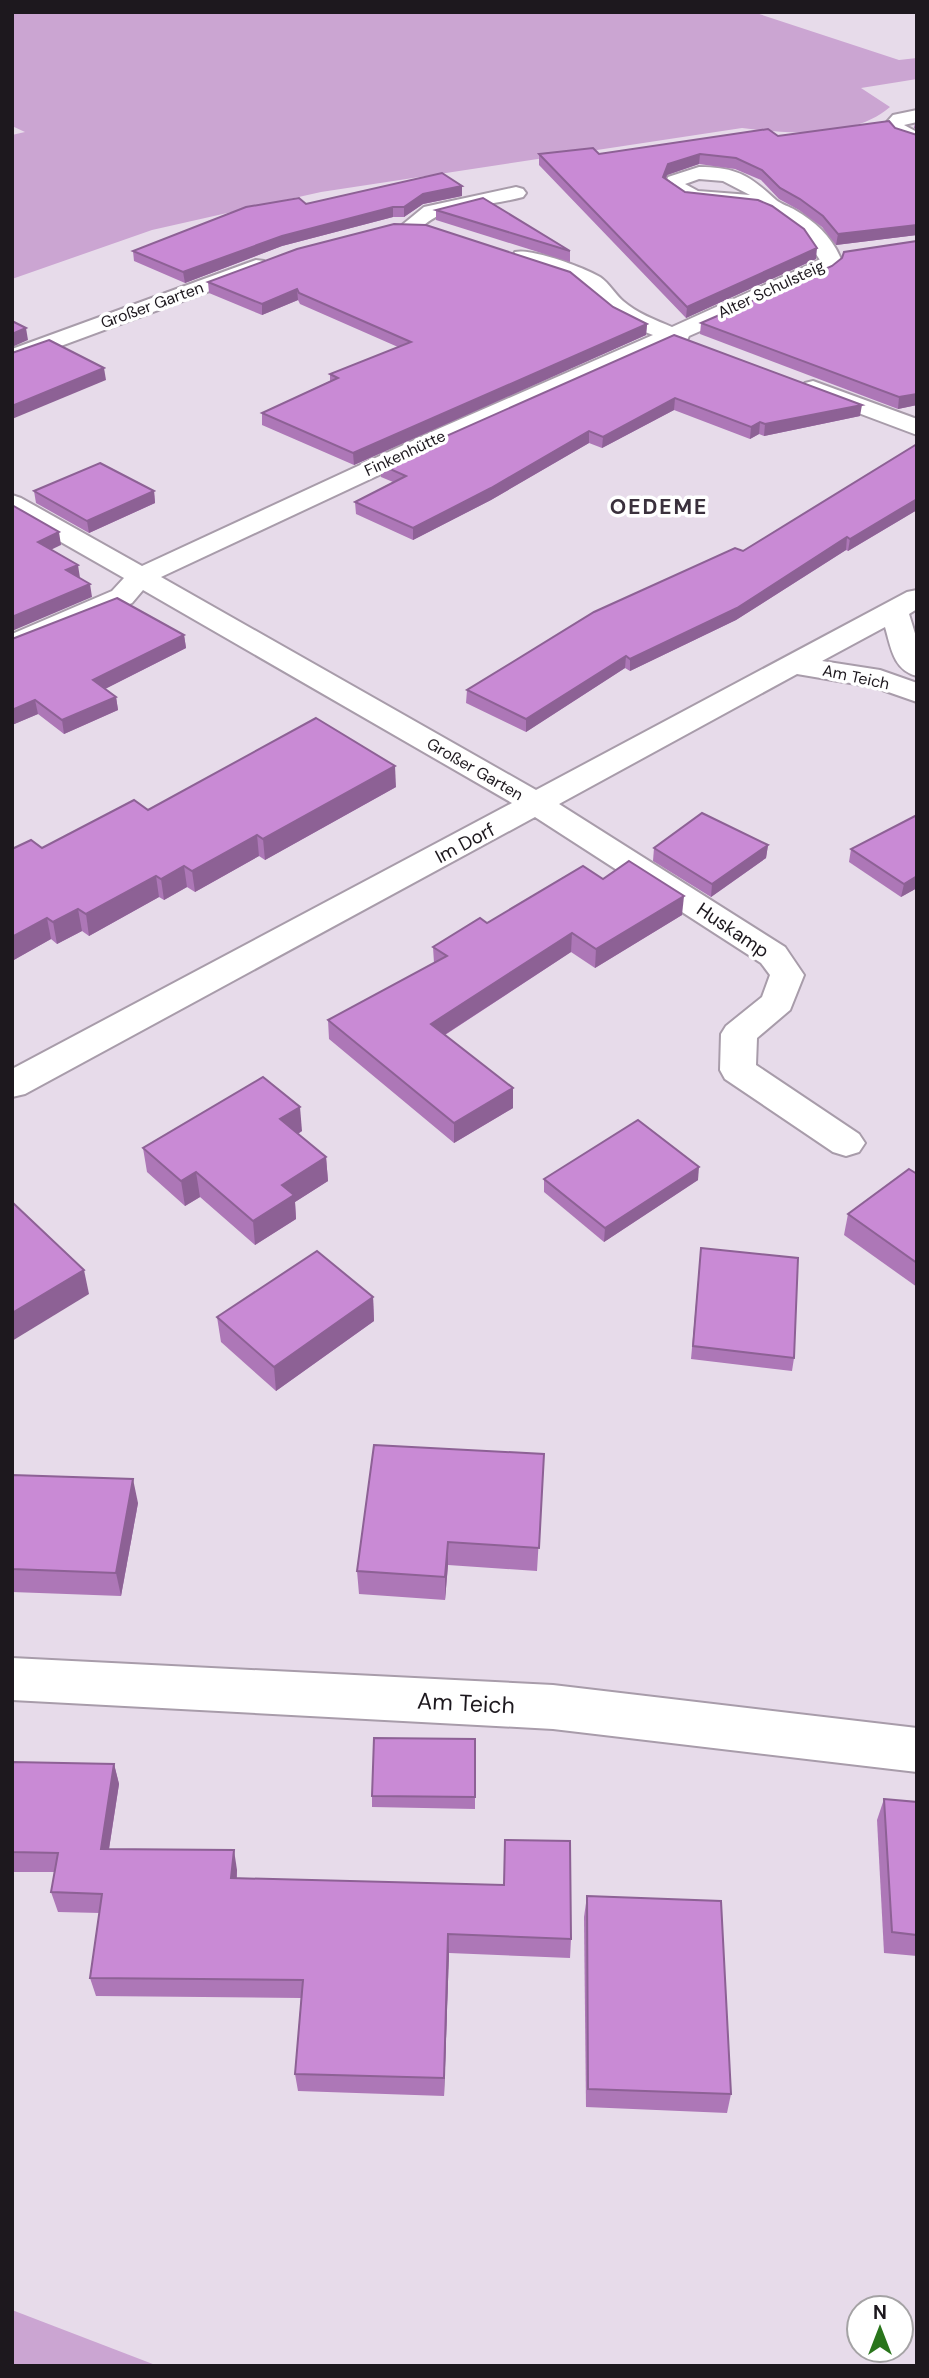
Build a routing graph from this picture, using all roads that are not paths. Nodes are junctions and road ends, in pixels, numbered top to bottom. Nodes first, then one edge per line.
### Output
1 (917, 116) edge
2 (917, 138) edge
3 (516, 193) dead end
4 (769, 205) edge
5 (441, 231) edge
6 (504, 251) edge
7 (277, 258) edge
8 (672, 334) junction
9 (697, 344) edge
10 (12, 357) edge
11 (787, 378) edge
12 (917, 428) edge
13 (12, 503) edge
14 (140, 577) junction
15 (905, 605) edge
16 (12, 644) edge
17 (794, 665) junction
18 (917, 667) edge
19 (917, 693) edge
20 (537, 804) junction
21 (12, 1085) edge
22 (846, 1143) dead end
23 (12, 1679) edge
24 (917, 1751) edge

1 - 2 street
3 - 5 street
4 - 8 street, Alter Schulsteig
6 - 8 street
7 - 10 street, Großer Garten
8 - 9 street
8 - 14 street, Finkenhütte
11 - 12 street
13 - 14 street, Großer Garten
14 - 16 street, Finkenhütte
14 - 20 street, Großer Garten
15 - 17 street, Im Dorf
15 - 18 street, Am Teich
17 - 19 street, Am Teich
17 - 20 street, Im Dorf
20 - 21 street, Im Dorf
20 - 22 street, Huskamp
23 - 24 street, Am Teich

